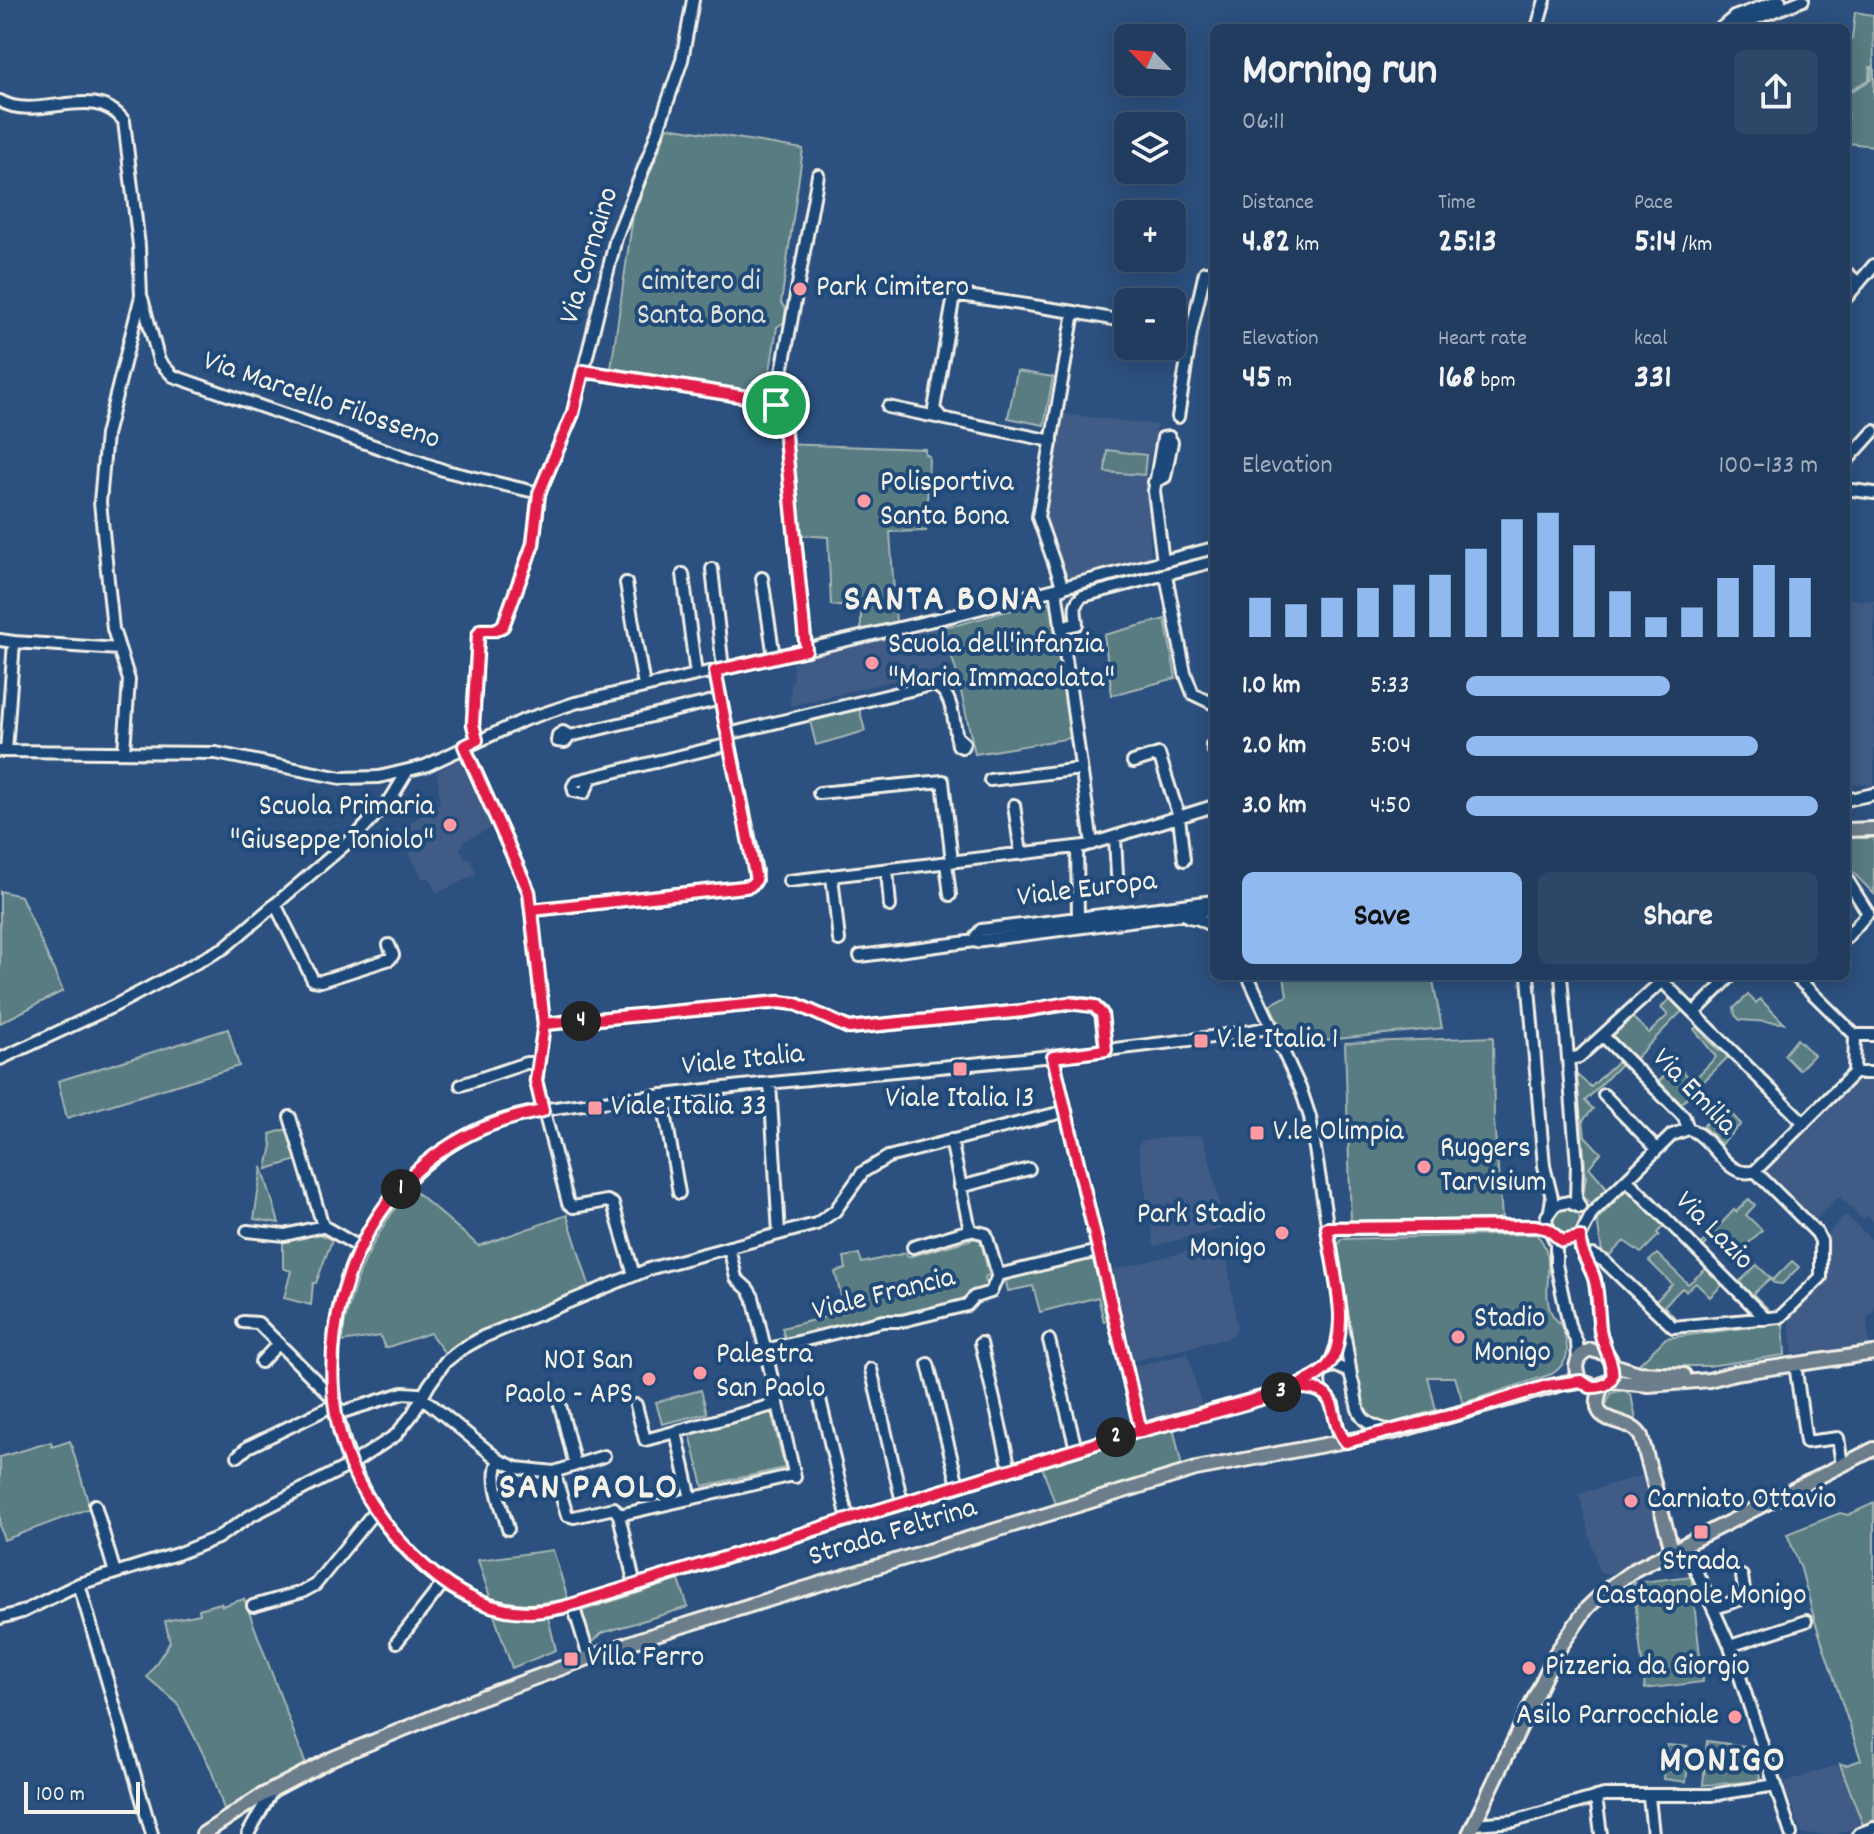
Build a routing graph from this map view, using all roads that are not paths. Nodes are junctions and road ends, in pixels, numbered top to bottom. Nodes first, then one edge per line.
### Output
1 (693, 0) edge
2 (1545, 0) edge
3 (1780, 0) edge
4 (1803, 0) edge
5 (1538, 24) edge
6 (1727, 24) edge
7 (1741, 24) edge
8 (0, 101) edge
9 (818, 175) dead end
10 (1874, 265) edge
11 (1210, 273) edge
12 (1850, 275) edge
13 (1859, 283) junction
14 (1850, 293) edge
15 (141, 296) junction
16 (1074, 312) junction
17 (1114, 319) edge
18 (1186, 332) edge
19 (1191, 333) junction
20 (583, 371) junction
21 (776, 405) junction
22 (888, 407) dead end
23 (940, 416) junction
24 (1178, 417) dead end
25 (1874, 431) edge
26 (1052, 441) junction
27 (1850, 458) edge
28 (1154, 482) dead end
29 (1850, 490) edge
30 (539, 493) junction
31 (1874, 493) edge
32 (1210, 549) edge
33 (1163, 562) junction
34 (1208, 563) dead end
35 (712, 569) dead end
36 (683, 574) dead end
37 (1166, 575) junction
38 (762, 578) dead end
39 (626, 583) dead end
40 (1060, 588) junction
41 (1061, 627) junction
42 (0, 640) edge
43 (14, 642) junction
44 (119, 649) junction
45 (806, 650) junction
46 (774, 657) junction
47 (719, 670) junction
48 (696, 675) junction
49 (644, 686) junction
50 (721, 699) junction
51 (1210, 704) edge
52 (570, 736) dead end
53 (956, 736) dead end
54 (729, 739) junction
55 (477, 740) junction
56 (464, 746) junction
57 (3, 751) edge
58 (124, 751) junction
59 (1133, 762) dead end
60 (1081, 769) junction
61 (407, 772) junction
62 (592, 777) dead end
63 (990, 780) dead end
64 (819, 793) dead end
65 (1874, 794) edge
66 (1850, 799) edge
67 (1014, 805) dead end
68 (1210, 807) edge
69 (1179, 817) junction
70 (1874, 822) edge
71 (1850, 823) edge
72 (1874, 829) edge
73 (1850, 830) edge
74 (1115, 837) junction
75 (1092, 844) junction
76 (1077, 847) junction
77 (1021, 854) junction
78 (1184, 860) dead end
79 (949, 863) junction
80 (887, 870) junction
81 (1117, 875) dead end
82 (832, 876) junction
83 (789, 881) dead end
84 (1850, 884) edge
85 (950, 895) dead end
86 (1210, 902) edge
87 (275, 904) junction
88 (890, 906) dead end
89 (532, 910) junction
90 (1210, 911) edge
91 (1178, 916) junction
92 (1078, 919) junction
93 (1864, 920) junction
94 (1210, 925) edge
95 (1874, 930) edge
96 (1850, 934) edge
97 (839, 940) dead end
98 (977, 942) junction
99 (389, 945) dead end
100 (860, 956) dead end
101 (1250, 980) edge
102 (1528, 980) edge
103 (1561, 980) edge
104 (1658, 980) edge
105 (1660, 980) edge
106 (1727, 980) edge
107 (1803, 980) edge
108 (1694, 1013) junction
109 (544, 1024) junction
110 (1271, 1027) junction
111 (1855, 1035) junction
112 (1874, 1035) edge
113 (1603, 1036) junction
114 (1106, 1050) junction
115 (1053, 1057) junction
116 (0, 1059) edge
117 (1568, 1059) junction
118 (536, 1063) junction
119 (1854, 1073) junction
120 (1874, 1073) edge
121 (770, 1083) junction
122 (461, 1085) dead end
123 (662, 1095) junction
124 (1604, 1095) dead end
125 (549, 1110) junction
126 (1066, 1111) junction
127 (290, 1117) dead end
128 (1804, 1123) junction
129 (1688, 1129) junction
130 (951, 1140) junction
131 (1657, 1149) junction
132 (1029, 1169) dead end
133 (1755, 1171) junction
134 (1627, 1180) junction
135 (960, 1187) junction
136 (679, 1193) dead end
137 (1548, 1213) junction
138 (1586, 1214) junction
139 (323, 1226) junction
140 (1529, 1226) junction
141 (1327, 1228) junction
142 (970, 1230) junction
143 (247, 1231) dead end
144 (1549, 1232) junction
145 (779, 1234) junction
146 (1580, 1237) junction
147 (729, 1247) junction
148 (913, 1247) dead end
149 (361, 1248) junction
150 (1098, 1251) junction
151 (1588, 1257) junction
152 (634, 1275) junction
153 (998, 1275) junction
154 (1341, 1318) junction
155 (1766, 1319) junction
156 (243, 1322) dead end
157 (1049, 1340) dead end
158 (981, 1343) dead end
159 (277, 1345) junction
160 (765, 1350) junction
161 (1874, 1353) edge
162 (1610, 1360) junction
163 (261, 1362) dead end
164 (1577, 1363) junction
165 (928, 1364) dead end
166 (1795, 1364) junction
167 (871, 1369) dead end
168 (1325, 1369) junction
169 (1735, 1373) junction
170 (1352, 1381) junction
171 (1595, 1384) junction
172 (1547, 1386) junction
173 (1295, 1388) junction
174 (819, 1395) dead end
175 (1326, 1396) junction
176 (422, 1397) junction
177 (777, 1404) junction
178 (560, 1405) dead end
179 (636, 1405) dead end
180 (335, 1406) junction
181 (1336, 1421) junction
182 (1141, 1431) junction
183 (676, 1432) junction
184 (1393, 1432) junction
185 (1346, 1442) junction
186 (1319, 1446) junction
187 (1076, 1449) junction
188 (1874, 1449) edge
189 (238, 1456) dead end
190 (604, 1456) dead end
191 (499, 1460) junction
192 (350, 1465) junction
193 (575, 1465) junction
194 (1842, 1465) junction
195 (1010, 1469) junction
196 (554, 1472) junction
197 (958, 1485) junction
198 (691, 1499) junction
199 (902, 1502) junction
200 (95, 1505) dead end
201 (375, 1511) junction
202 (619, 1515) junction
203 (848, 1519) junction
204 (508, 1529) dead end
205 (1678, 1547) junction
206 (115, 1573) junction
207 (1742, 1576) dead end
208 (444, 1582) junction
209 (79, 1584) junction
210 (635, 1586) junction
211 (573, 1605) junction
212 (253, 1606) dead end
213 (1715, 1608) junction
214 (0, 1618) edge
215 (1806, 1621) dead end
216 (397, 1642) dead end
217 (1730, 1646) junction
218 (589, 1657) junction
219 (1776, 1785) junction
220 (273, 1789) junction
221 (1596, 1797) junction
222 (1649, 1797) junction
223 (1514, 1821) junction
224 (1874, 1828) edge
225 (1472, 1829) edge
226 (152, 1834) edge
227 (203, 1834) edge
228 (248, 1834) edge
229 (1516, 1834) edge
230 (1601, 1834) edge
231 (1653, 1834) edge
232 (1791, 1834) edge
233 (1859, 1834) edge

1 - 20 street, Via Cornaino
2 - 5 street
3 - 6 street
4 - 7 street
8 - 15 street
9 - 21 street
10 - 13 street
11 - 19 street
12 - 13 street
13 - 14 street
15 - 30 street, Via Marcello Filosseno
15 - 44 street
16 - 17 street
16 - 23 street
16 - 26 street
18 - 19 street
19 - 24 street
20 - 21 street
20 - 30 street, Via Cornaino
21 - 45 street
22 - 23 street
23 - 26 street
25 - 27 street
26 - 40 street
28 - 33 street
29 - 31 street
30 - 55 street, Via Cornaino
32 - 33 street
33 - 40 street
34 - 37 street
35 - 47 street
36 - 48 street
37 - 41 street
37 - 51 street
38 - 46 street
39 - 49 street
40 - 41 street
40 - 45 street
41 - 60 street
42 - 43 street
43 - 44 street
43 - 57 street
44 - 58 street
45 - 46 street
46 - 47 street
47 - 48 street
47 - 50 street
48 - 49 street
49 - 55 street
50 - 52 street
50 - 54 street
53 - 54 street
54 - 62 street
54 - 89 street
55 - 56 street
56 - 61 street
56 - 89 street
57 - 58 street
58 - 61 street
59 - 69 street
60 - 63 street
60 - 75 street
61 - 87 street
64 - 79 street
65 - 66 street
67 - 77 street
68 - 69 street
69 - 74 street
69 - 78 street
70 - 71 main road
72 - 73 main road
74 - 75 street
74 - 81 street
75 - 76 street
76 - 77 street
76 - 92 street
77 - 79 street
79 - 80 street
79 - 85 street
80 - 82 street
80 - 88 street
82 - 83 street
82 - 97 street
84 - 93 street
86 - 92 street, Viale Europa
87 - 99 street
87 - 116 street
89 - 109 street
90 - 91 street, Viale Europa
91 - 94 street
91 - 98 street, Viale Europa
92 - 98 street, Viale Europa
93 - 95 street
93 - 96 street
98 - 100 street, Viale Europa
101 - 110 street
102 - 137 street
103 - 117 street
104 - 113 street
105 - 108 street
106 - 108 street
107 - 111 street
108 - 128 street
109 - 114 street
109 - 118 street
110 - 114 street, Viale Italia
110 - 141 street
111 - 112 street
111 - 119 street
113 - 117 street
113 - 129 street, Via Emilia
114 - 115 street, Viale Italia
115 - 121 street, Viale Italia
115 - 126 street
117 - 138 street
118 - 122 street
118 - 125 street
119 - 120 street
119 - 128 street
121 - 123 street, Viale Italia
121 - 145 street
123 - 125 street, Viale Italia
123 - 136 street
124 - 131 street
125 - 149 street, Viale Italia
125 - 152 street
126 - 130 street
126 - 150 street
127 - 139 street
128 - 133 street
129 - 131 street
129 - 133 street, Via Emilia
130 - 135 street
130 - 145 street
131 - 134 street
132 - 135 street
133 - 155 street
134 - 138 street
134 - 155 street, Via Lazio
135 - 142 street
137 - 138 street
137 - 140 street
137 - 144 street
138 - 146 street
139 - 143 street
139 - 149 street
140 - 141 street
140 - 144 street
141 - 154 street
142 - 148 street
142 - 153 street
144 - 146 street
144 - 164 street
145 - 147 street
146 - 151 street
147 - 152 street
147 - 160 street
149 - 180 street, Viale Italia
150 - 153 street, Viale Francia
150 - 182 street
151 - 155 street
151 - 162 street
152 - 176 street
153 - 160 street, Viale Francia
154 - 168 street
154 - 170 street
156 - 159 street
157 - 187 street
158 - 195 street
159 - 163 street
159 - 180 street
160 - 177 street
161 - 166 main road, Strada Feltrina
162 - 164 main road, Strada Feltrina
162 - 169 main road, Strada Feltrina
162 - 171 main road
164 - 171 main road
164 - 172 main road, Strada Feltrina
165 - 197 street
166 - 169 main road, Strada Feltrina
166 - 194 street
167 - 199 street
168 - 170 street
168 - 173 street
168 - 175 street
169 - 171 main road, Strada Feltrina
170 - 175 street
170 - 184 street
171 - 172 main road, Strada Feltrina
171 - 205 main road
172 - 184 main road, Strada Feltrina
173 - 175 street
173 - 182 street, Viale Italia
174 - 203 street
175 - 181 street
176 - 180 street
176 - 191 street
176 - 192 street
177 - 183 street
177 - 198 street
178 - 193 street
179 - 183 street
180 - 189 street
180 - 192 street, Viale Italia
181 - 185 street
181 - 186 street
182 - 187 street, Viale Italia
183 - 198 street
184 - 185 main road, Strada Feltrina
185 - 186 main road, Strada Feltrina
186 - 218 main road, Strada Feltrina
187 - 195 street, Viale Italia
188 - 194 main road
190 - 193 street
191 - 196 street
191 - 204 street
192 - 201 street, Viale Italia
192 - 206 street
193 - 196 street
194 - 205 main road
195 - 197 street, Viale Italia
196 - 202 street
197 - 199 street, Viale Italia
198 - 202 street
199 - 203 street, Viale Italia
200 - 206 street
201 - 208 street, Viale Italia
201 - 212 street
202 - 210 street
203 - 210 street, Viale Italia
205 - 213 street
205 - 225 main road
206 - 209 street
207 - 213 street
208 - 211 street, Viale Italia
208 - 216 street
209 - 214 street
209 - 226 street
210 - 211 street, Viale Italia
211 - 218 street
213 - 217 street
215 - 217 street
217 - 219 street
218 - 220 main road, Strada Feltrina
219 - 222 street
219 - 232 street
220 - 227 main road, Strada Feltrina
220 - 228 street
221 - 222 street
221 - 223 street
221 - 230 street
222 - 231 street
223 - 225 street
223 - 229 street
224 - 233 street

